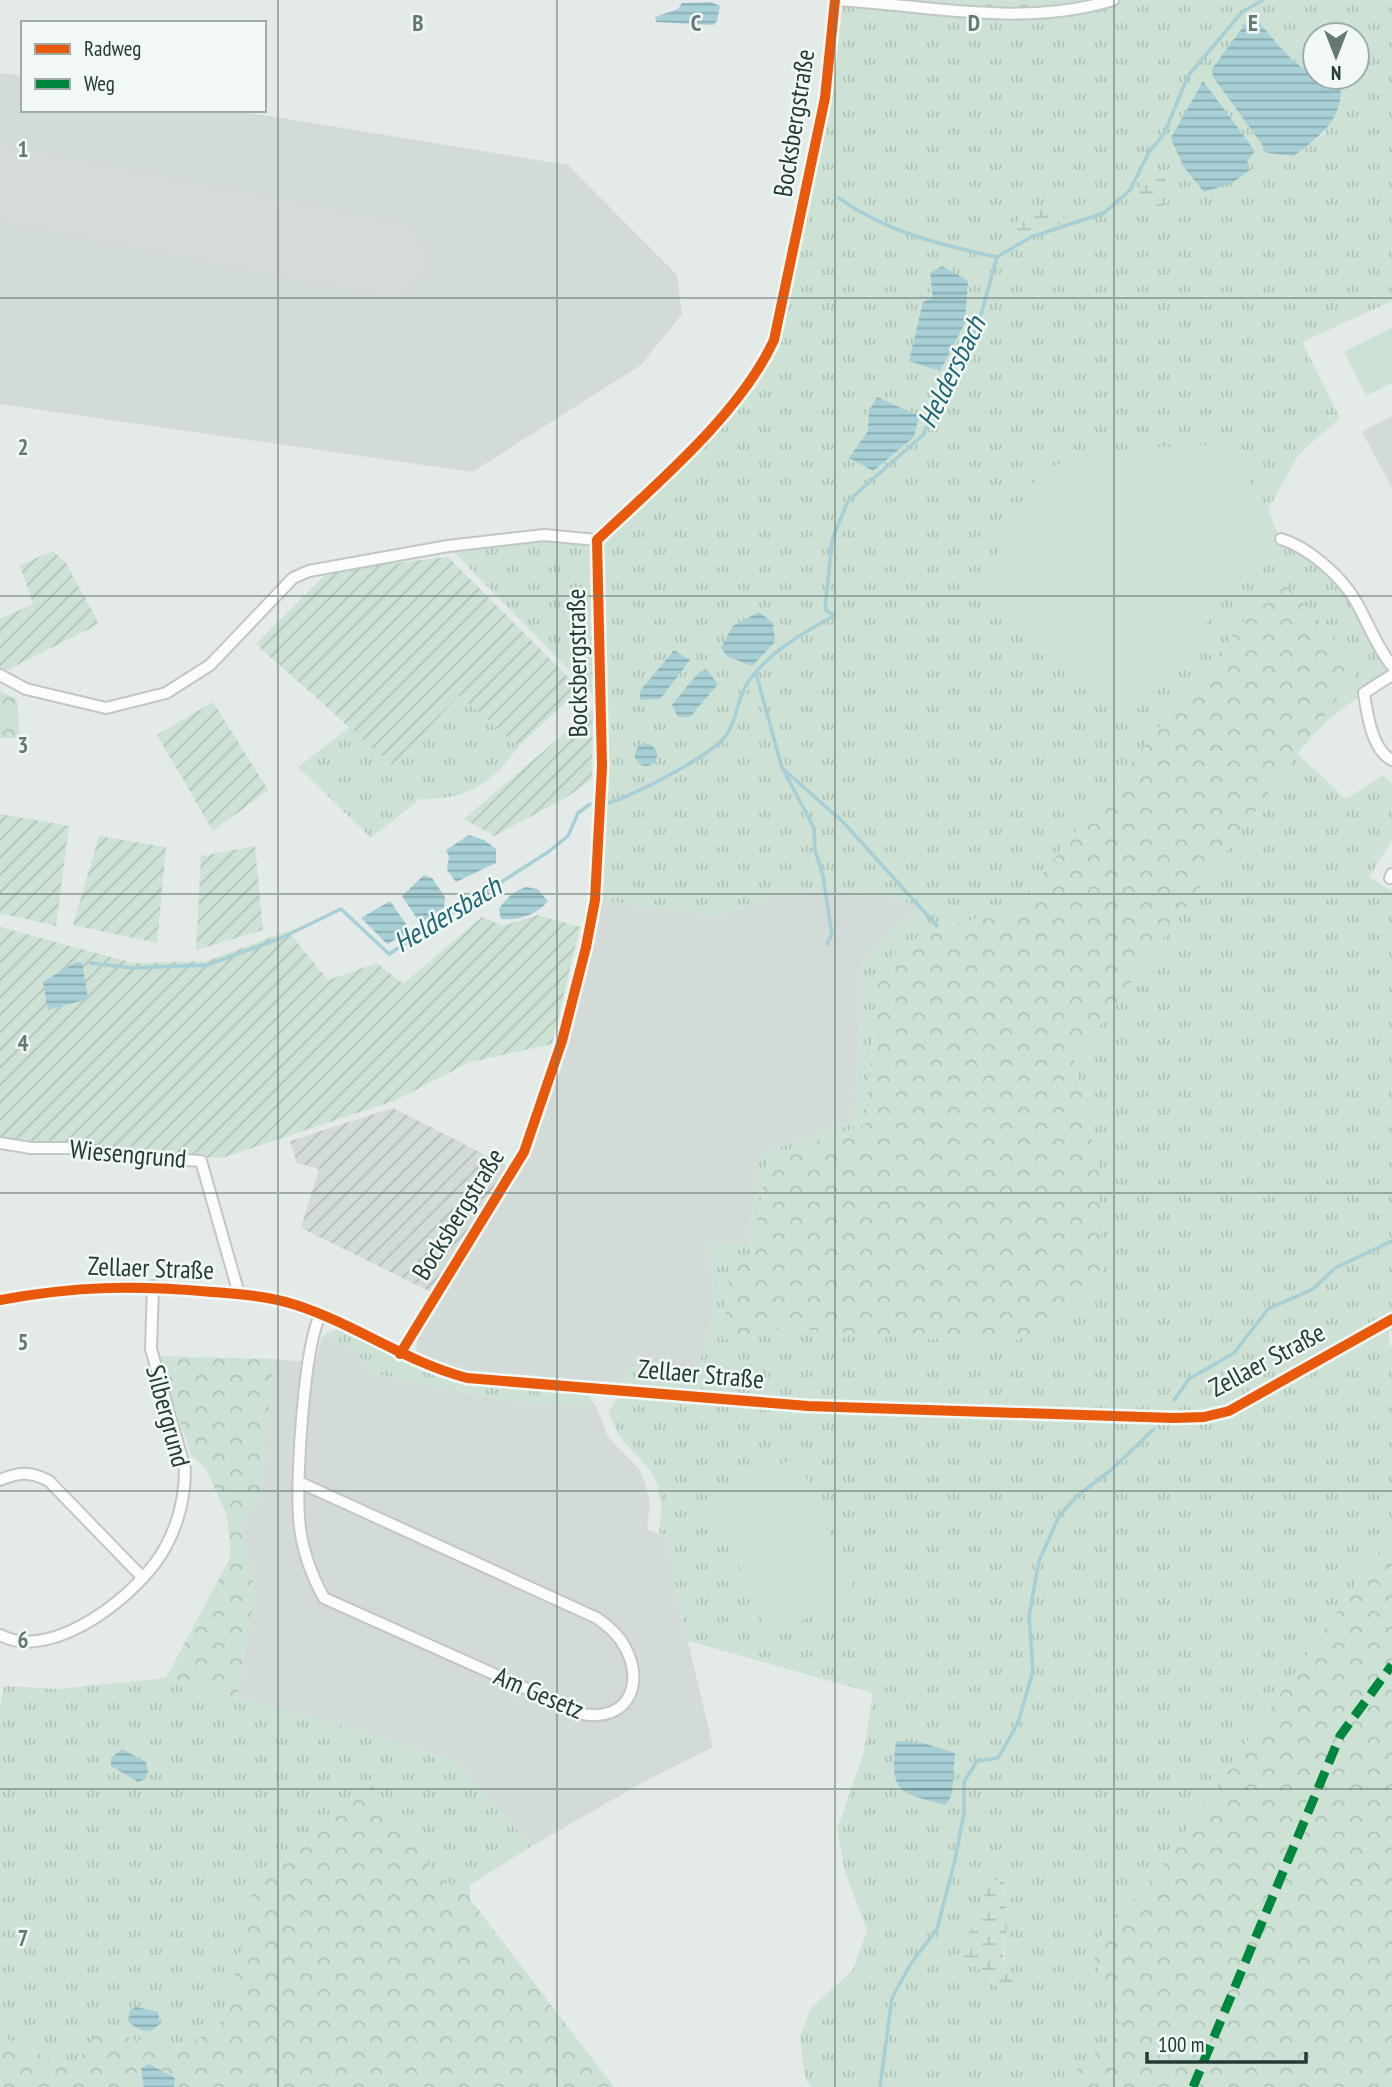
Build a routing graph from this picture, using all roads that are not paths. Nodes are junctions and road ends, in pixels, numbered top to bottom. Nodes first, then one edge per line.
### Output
1 (835, 0) edge
2 (1113, 0) edge
3 (1281, 539) dead end
4 (597, 540) junction
5 (1392, 666) edge
6 (0, 675) edge
7 (1392, 676) edge
8 (1392, 760) edge
9 (0, 1143) edge
10 (153, 1286) junction
11 (239, 1294) junction
12 (0, 1300) edge
13 (321, 1314) junction
14 (1392, 1318) edge
15 (400, 1354) junction
16 (0, 1480) edge
17 (299, 1482) junction
18 (143, 1578) junction
19 (0, 1635) edge

1 - 2 street
1 - 4 street, Bocksbergstraße
3 - 5 street
4 - 6 street
4 - 15 street, Bocksbergstraße
7 - 8 street
9 - 11 street, Wiesengrund
10 - 11 street, Zellaer Straße
10 - 12 street, Zellaer Straße
10 - 18 street, Silbergrund
11 - 13 street, Zellaer Straße
13 - 15 street, Zellaer Straße
13 - 17 street, Am Gesetz
14 - 15 street, Zellaer Straße
16 - 18 street
17 - 17 street, Am Gesetz
18 - 19 street, Silbergrund

